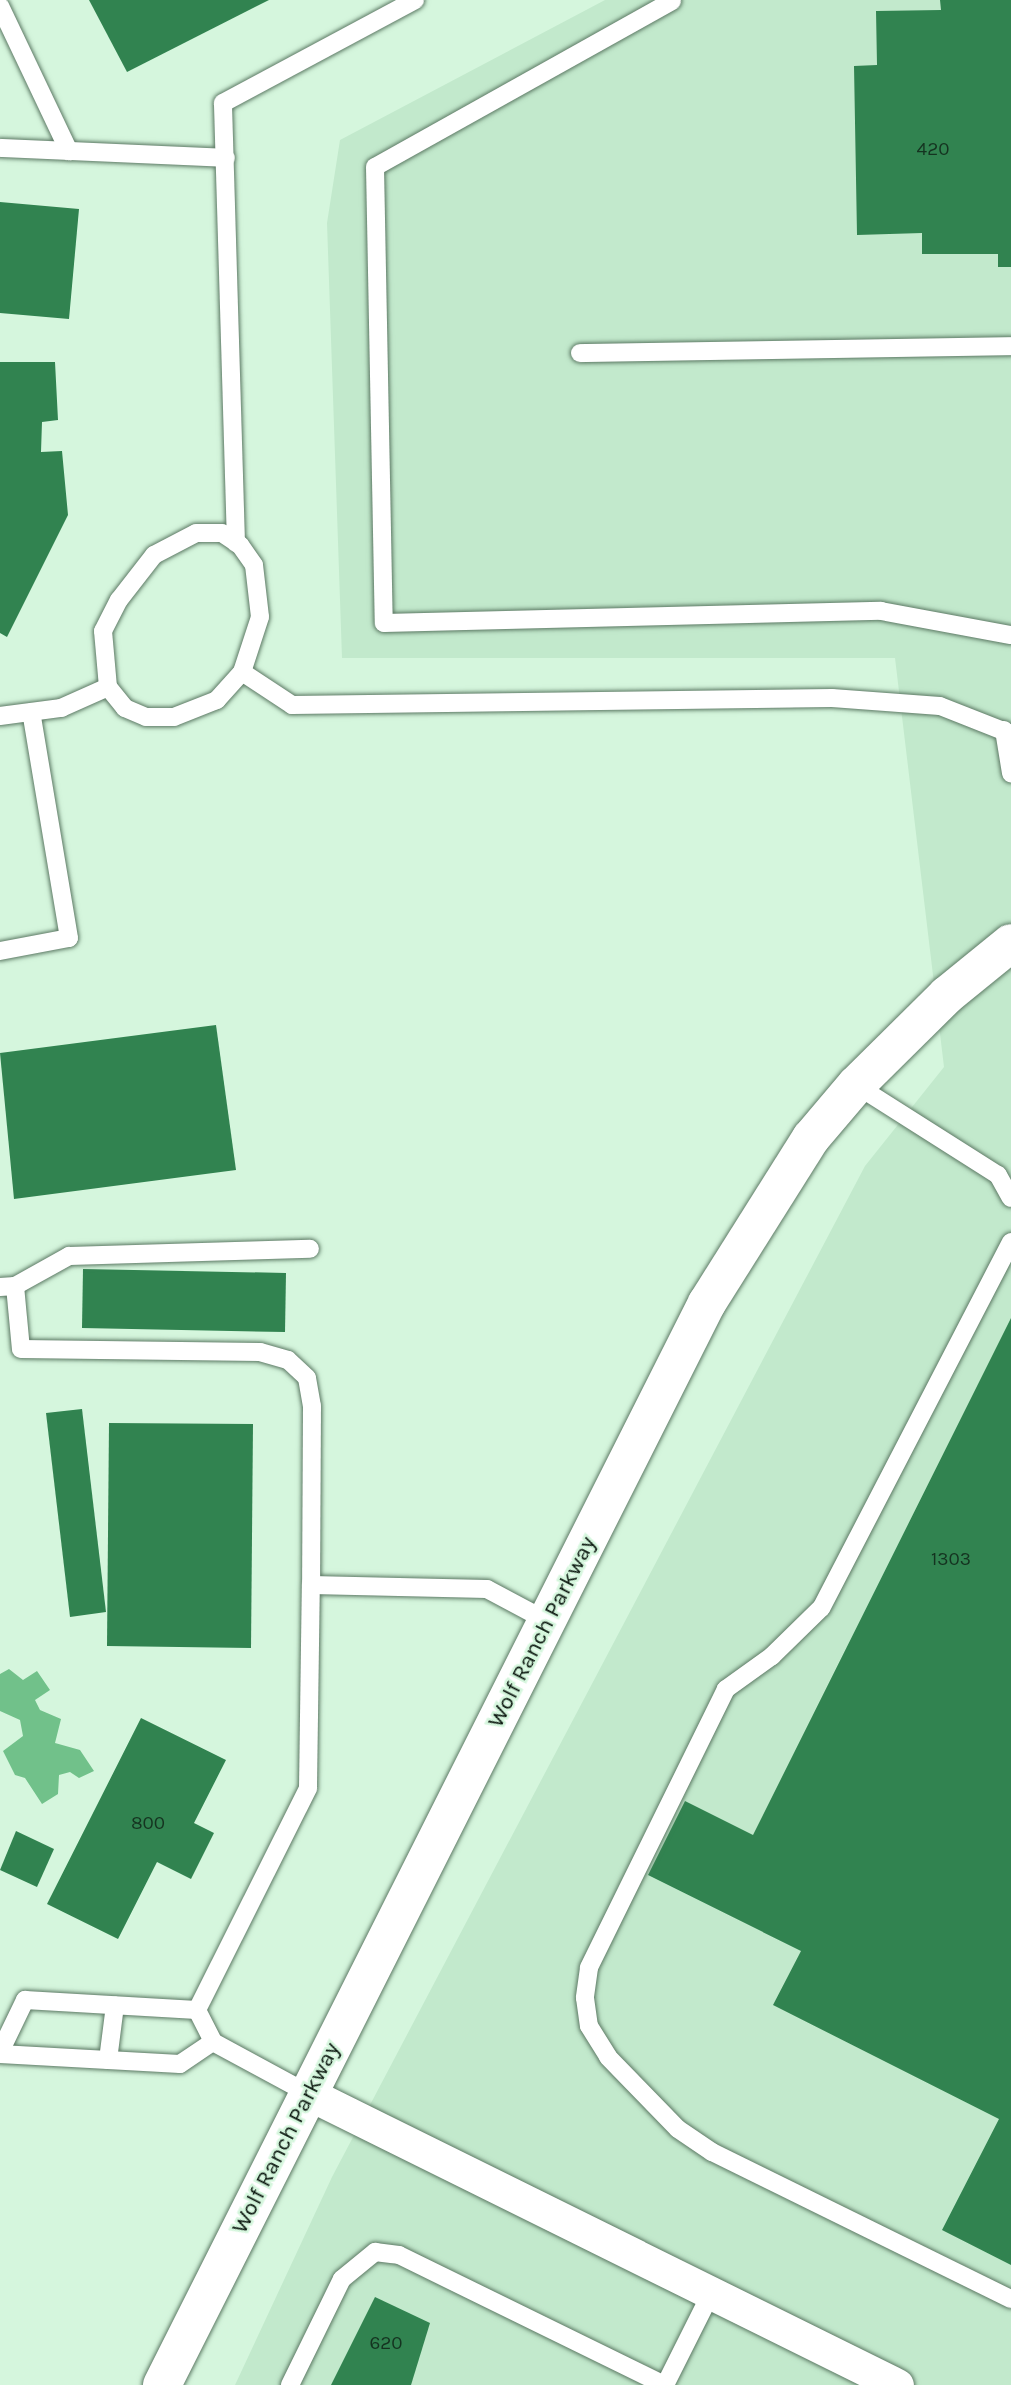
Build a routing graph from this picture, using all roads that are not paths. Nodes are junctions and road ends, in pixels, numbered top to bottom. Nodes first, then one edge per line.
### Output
1 (415, 0) edge
2 (672, 1) edge
3 (0, 6) edge
4 (0, 148) edge
5 (69, 151) junction
6 (226, 158) junction
7 (1011, 346) edge
8 (580, 353) dead end
9 (236, 543) junction
10 (1011, 635) edge
11 (242, 672) junction
12 (108, 687) junction
13 (32, 712) junction
14 (0, 716) edge
15 (1008, 732) edge
16 (1011, 773) edge
17 (1011, 943) edge
18 (0, 951) edge
19 (856, 1085) junction
20 (1011, 1198) edge
21 (1011, 1242) edge
22 (310, 1249) dead end
23 (7, 1287) edge
24 (311, 1586) junction
25 (547, 1621) junction
26 (115, 2005) junction
27 (197, 2010) junction
28 (213, 2042) junction
29 (0, 2053) edge
30 (108, 2060) junction
31 (309, 2094) junction
32 (711, 2293) junction
33 (1011, 2299) edge
34 (162, 2385) edge
35 (290, 2385) edge
36 (664, 2385) edge
37 (897, 2385) edge

1 - 6 lane
2 - 10 lane
3 - 5 lane
4 - 5 lane
5 - 6 lane
6 - 9 lane
7 - 8 lane
9 - 11 lane
9 - 12 lane
11 - 12 lane
11 - 15 lane
12 - 13 lane
13 - 14 lane
13 - 18 lane
15 - 16 lane
17 - 19 street, Wolf Ranch Parkway
19 - 20 lane
19 - 25 street, Wolf Ranch Parkway
21 - 33 lane
22 - 23 lane
23 - 24 lane
24 - 25 lane
24 - 27 lane
25 - 31 street, Wolf Ranch Parkway
26 - 27 lane
26 - 29 lane
26 - 30 lane
27 - 28 lane
28 - 30 lane
28 - 31 lane
29 - 30 lane
31 - 32 street
31 - 34 street, Wolf Ranch Parkway
32 - 36 lane
32 - 37 street
35 - 36 lane

